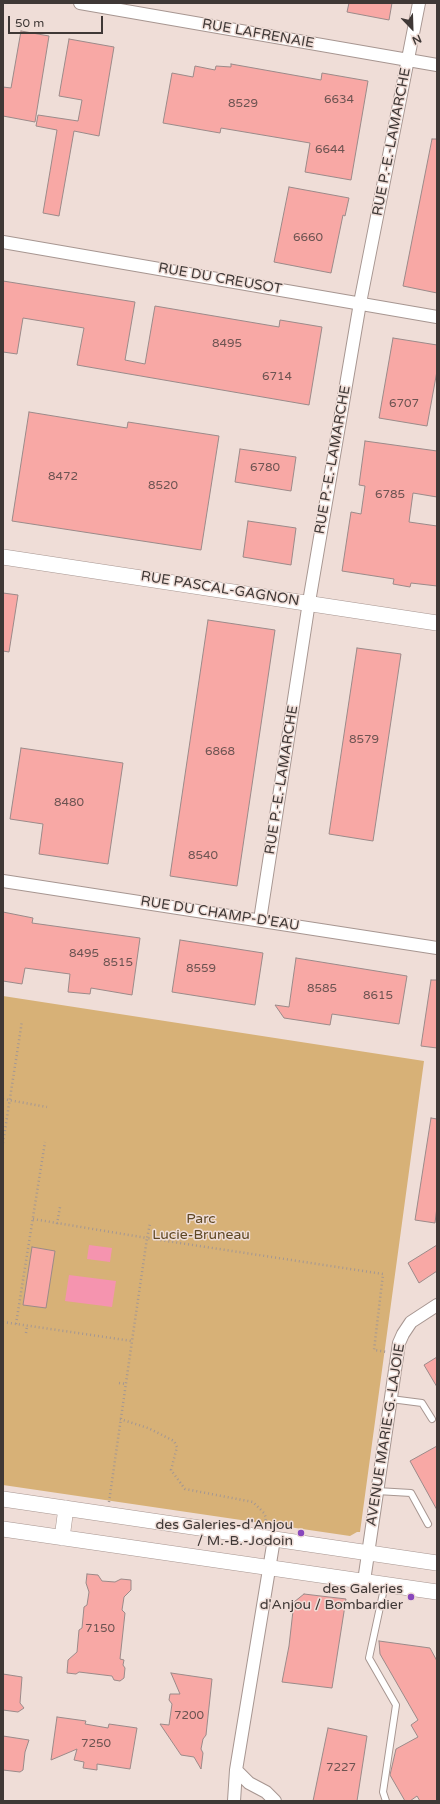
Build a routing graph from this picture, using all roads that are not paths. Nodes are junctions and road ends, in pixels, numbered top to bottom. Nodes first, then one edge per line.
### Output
1 (80, 3) edge
2 (419, 3) edge
3 (409, 60) junction
4 (437, 65) edge
5 (3, 242) edge
6 (360, 303) junction
7 (437, 317) edge
8 (3, 557) edge
9 (309, 602) junction
10 (437, 623) edge
11 (3, 881) edge
12 (260, 920) junction
13 (437, 948) edge
14 (437, 1305) edge
15 (391, 1399) junction
16 (432, 1419) dead end
17 (377, 1490) junction
18 (3, 1499) edge
19 (66, 1508) junction
20 (428, 1524) dead end
21 (3, 1529) edge
22 (62, 1538) junction
23 (274, 1539) junction
24 (368, 1553) junction
25 (437, 1563) edge
26 (269, 1567) junction
27 (364, 1581) junction
28 (385, 1584) junction
29 (437, 1592) edge
30 (236, 1770) junction
31 (234, 1801) edge
32 (275, 1801) edge
33 (386, 1801) edge

1 - 3 street, RUE LAFRENAIE
2 - 3 street, RUE P.-E.-LAMARCHE
3 - 4 street, RUE LAFRENAIE
3 - 6 street, RUE P.-E.-LAMARCHE
5 - 6 street, RUE DU CREUSOT
6 - 7 street, RUE DU CREUSOT
6 - 9 street, RUE P.-E.-LAMARCHE
8 - 9 street, RUE PASCAL-GAGNON
9 - 10 street, RUE PASCAL-GAGNON
9 - 12 street, RUE P.-E.-LAMARCHE
11 - 12 street, RUE DU CHAMP-D'EAU
12 - 13 street, RUE DU CHAMP-D'EAU
14 - 15 street, AVENUE MARIE-G.-LAJOIE
15 - 16 lane
15 - 17 street, AVENUE MARIE-G.-LAJOIE
17 - 20 lane
17 - 24 street, AVENUE MARIE-G.-LAJOIE
18 - 19 street
19 - 22 street
19 - 23 street
21 - 22 street
22 - 26 street
23 - 24 street
23 - 26 street
24 - 25 street
24 - 27 street, AVENUE MARIE-G.-LAJOIE
26 - 27 street
26 - 30 street
27 - 28 street
28 - 29 street
28 - 33 lane
30 - 31 street
30 - 32 street

